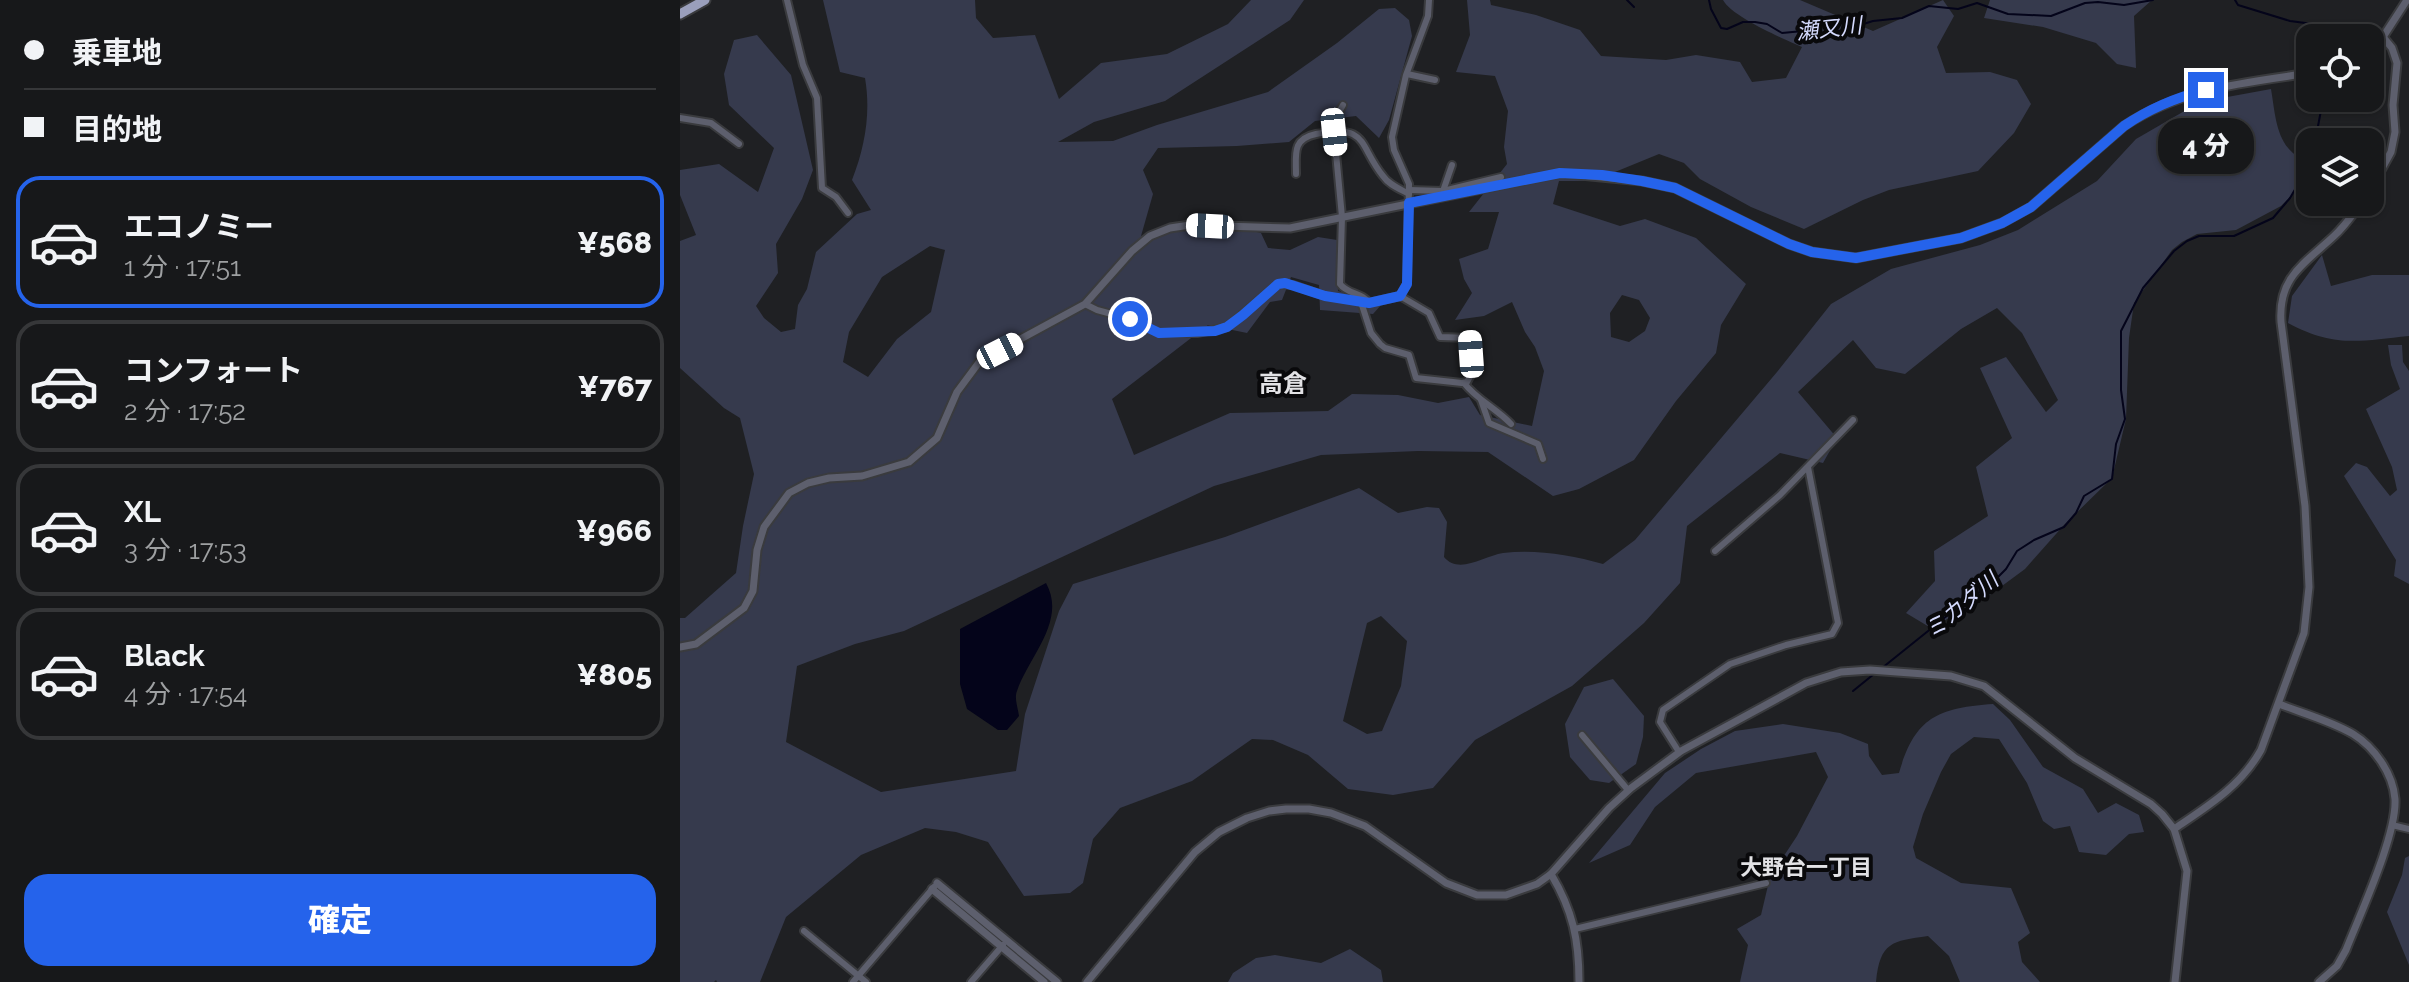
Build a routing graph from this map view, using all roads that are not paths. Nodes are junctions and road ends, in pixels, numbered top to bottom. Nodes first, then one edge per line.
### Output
1 (705, 0) edge
2 (787, 0) edge
3 (1429, 0) edge
4 (2407, 0) edge
5 (680, 14) edge
6 (2384, 35) edge
7 (2384, 38) edge
8 (1407, 74) junction
9 (2296, 75) edge
10 (1435, 80) dead end
11 (1343, 105) dead end
12 (680, 118) edge
13 (1336, 132) junction
14 (739, 144) dead end
15 (1452, 165) dead end
16 (2384, 165) edge
17 (1296, 174) dead end
18 (1501, 177) dead end
19 (1443, 191) junction
20 (1409, 192) junction
21 (1409, 203) junction
22 (848, 213) dead end
23 (2351, 216) edge
24 (1342, 217) junction
25 (1400, 296) junction
26 (1361, 302) junction
27 (1369, 303) junction
28 (1085, 304) junction
29 (1464, 383) junction
30 (1481, 400) junction
31 (1853, 420) dead end
32 (1511, 424) dead end
33 (1543, 459) dead end
34 (1808, 467) junction
35 (1715, 551) dead end
36 (680, 647) edge
37 (2279, 704) junction
38 (1582, 735) dead end
39 (1679, 752) junction
40 (1628, 790) junction
41 (2392, 825) junction
42 (2174, 829) junction
43 (2409, 829) edge
44 (1551, 874) junction
45 (1766, 883) dead end
46 (934, 886) joint
47 (1575, 929) junction
48 (804, 931) dead end
49 (1004, 944) junction
50 (856, 979) edge
51 (866, 982) edge
52 (971, 982) edge
53 (1044, 982) edge
54 (1057, 982) edge
55 (1087, 982) edge
56 (1579, 982) edge
57 (2175, 982) edge
58 (2319, 982) edge

1 - 5 main road
2 - 22 street
3 - 8 street
4 - 6 street
7 - 16 street
8 - 10 street
8 - 20 street
9 - 21 street
11 - 13 street
12 - 14 street
13 - 17 street
13 - 20 street
13 - 24 street
15 - 19 street
18 - 19 street
19 - 20 street
20 - 21 street
21 - 24 street
21 - 25 street
23 - 37 street
24 - 27 street
24 - 28 street
25 - 27 street
25 - 29 street
26 - 27 street
26 - 28 street
26 - 29 street
28 - 36 street
29 - 30 street
30 - 32 street
30 - 33 street
31 - 34 street
34 - 35 street
34 - 39 street
37 - 41 street
37 - 42 street
38 - 40 street
39 - 40 street
39 - 42 street
40 - 44 street
41 - 43 street
41 - 58 street
42 - 57 street
44 - 47 street
44 - 55 street
45 - 47 street
46 - 49 street
46 - 50 street
47 - 56 street
48 - 50 street
49 - 52 street
49 - 53 street
49 - 54 street
50 - 51 street

